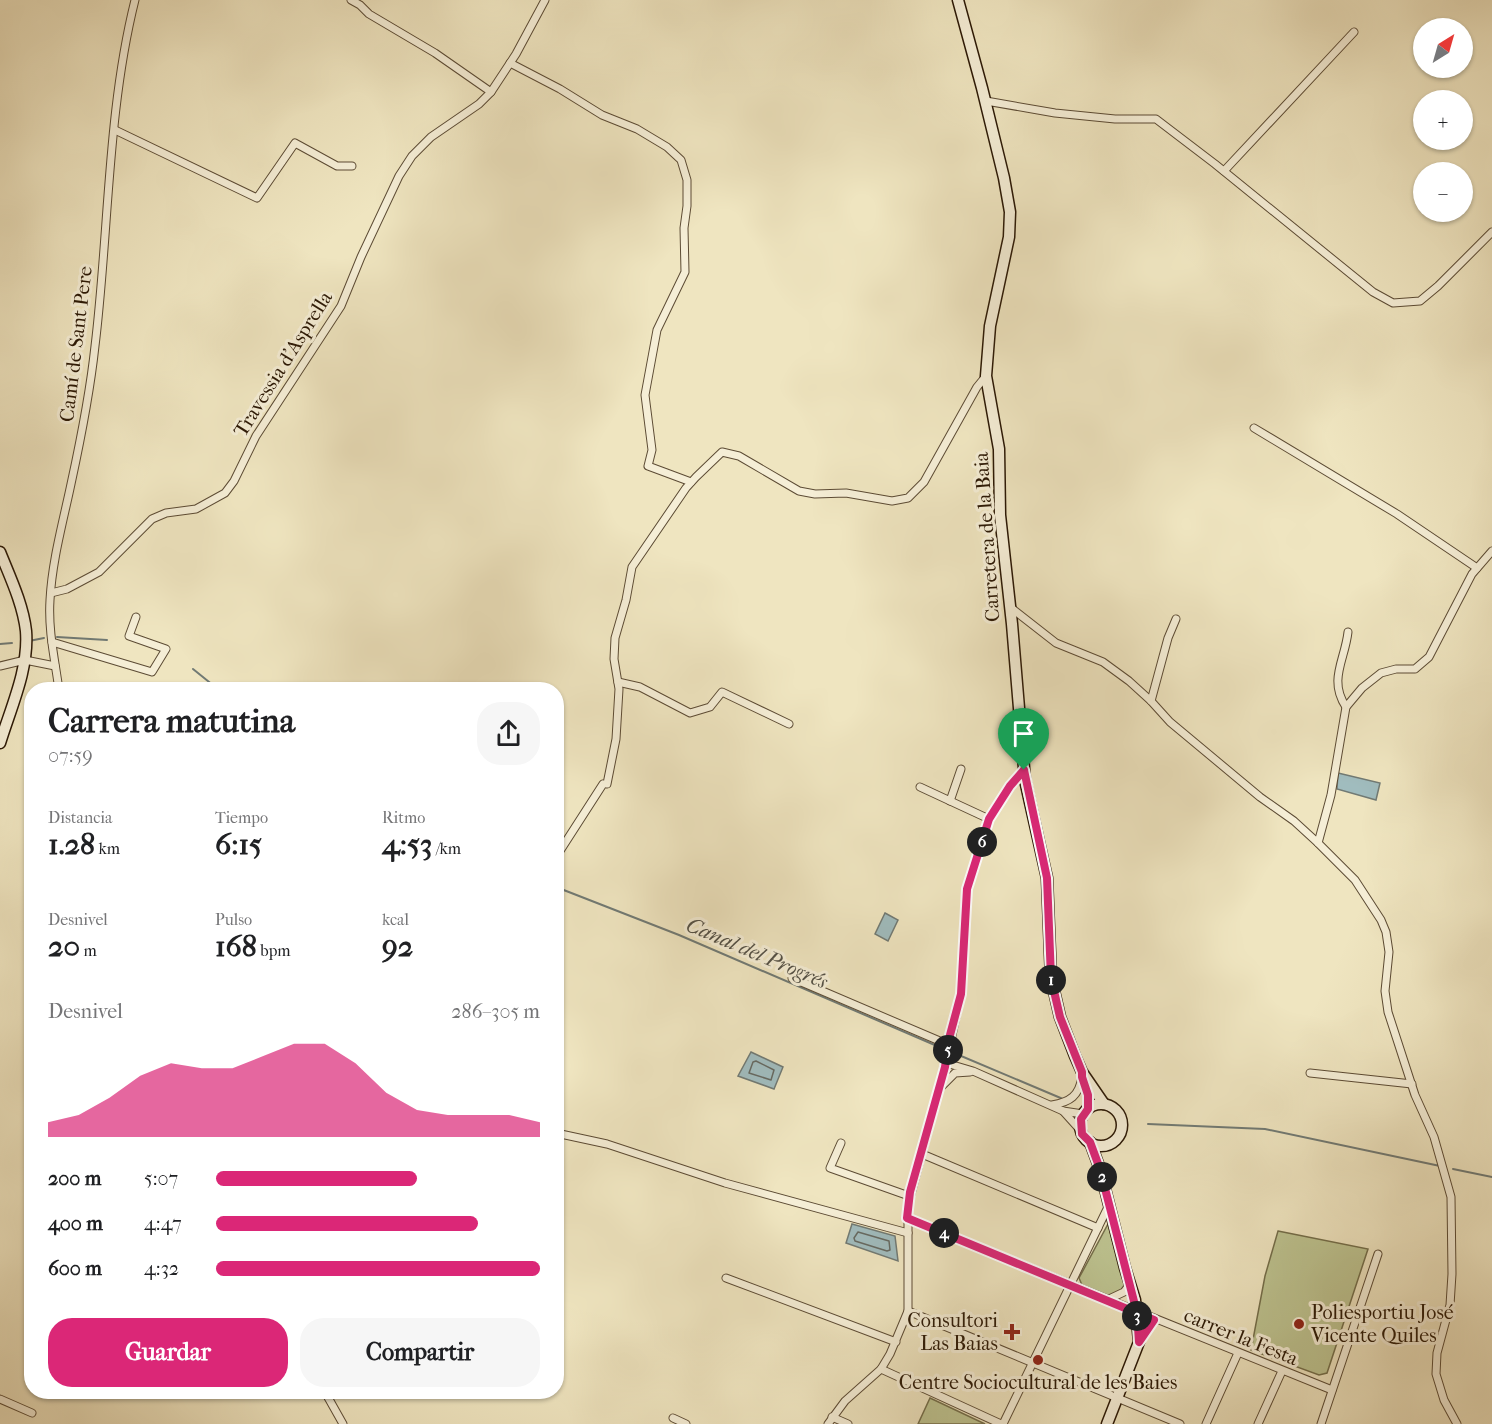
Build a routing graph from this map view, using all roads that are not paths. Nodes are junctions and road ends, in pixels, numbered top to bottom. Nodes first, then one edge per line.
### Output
1 (135, 0) edge
2 (351, 0) edge
3 (545, 0) edge
4 (958, 0) edge
5 (1354, 32) dead end
6 (510, 63) junction
7 (491, 92) junction
8 (986, 101) junction
9 (115, 130) junction
10 (352, 166) dead end
11 (1224, 171) junction
12 (1492, 232) edge
13 (986, 376) junction
14 (1254, 428) dead end
15 (691, 482) junction
16 (1492, 551) edge
17 (0, 552) edge
18 (1477, 568) junction
19 (51, 592) junction
20 (1010, 608) junction
21 (136, 617) dead end
22 (1176, 619) dead end
23 (1348, 632) dead end
24 (52, 642) junction
25 (25, 660) junction
26 (0, 666) edge
27 (55, 666) junction
28 (58, 682) edge
29 (618, 682) junction
30 (1151, 701) junction
31 (1346, 708) junction
32 (789, 724) dead end
33 (0, 743) edge
34 (961, 768) dead end
35 (1024, 770) junction
36 (921, 787) dead end
37 (951, 801) junction
38 (989, 819) junction
39 (1318, 843) junction
40 (564, 845) edge
41 (792, 978) dead end
42 (949, 1045) junction
43 (945, 1065) junction
44 (973, 1071) junction
45 (1310, 1073) dead end
46 (1082, 1074) junction
47 (1412, 1084) junction
48 (939, 1090) junction
49 (1104, 1104) junction
50 (1052, 1105) junction
51 (1064, 1111) junction
52 (1085, 1111) junction
53 (1081, 1131) junction
54 (564, 1135) edge
55 (1090, 1142) junction
56 (841, 1143) dead end
57 (1108, 1144) junction
58 (922, 1154) junction
59 (1100, 1169) junction
60 (909, 1196) junction
61 (1110, 1204) junction
62 (907, 1218) junction
63 (1098, 1228) junction
64 (908, 1233) junction
65 (1378, 1254) dead end
66 (726, 1278) dead end
67 (1130, 1284) junction
68 (1071, 1285) junction
69 (1107, 1300) junction
70 (908, 1311) junction
71 (1137, 1313) junction
72 (1154, 1320) junction
73 (896, 1342) junction
74 (1139, 1342) junction
75 (1238, 1353) junction
76 (1033, 1363) junction
77 (881, 1369) junction
78 (1282, 1371) junction
79 (1332, 1390) junction
80 (1118, 1398) junction
81 (0, 1399) edge
82 (329, 1399) edge
83 (32, 1413) dead end
84 (832, 1417) junction
85 (673, 1418) dead end
86 (340, 1422) edge
87 (686, 1424) edge
88 (828, 1424) edge
89 (849, 1424) edge
90 (1002, 1424) edge
91 (1107, 1424) edge
92 (1180, 1424) edge
93 (1206, 1424) edge
94 (1258, 1424) edge
95 (1321, 1424) edge
96 (1457, 1424) edge

1 - 9 street, Camí de Sant Pere
2 - 7 street
3 - 6 street, Travessia d'Asprella
4 - 8 main road, Carretera de la Baia
5 - 11 street
6 - 7 street, Travessia d'Asprella
6 - 15 street
7 - 19 street, Travessia d'Asprella
8 - 11 street
8 - 13 main road, Carretera de la Baia
9 - 10 street
9 - 19 street, Camí de Sant Pere
11 - 12 street
13 - 15 street
13 - 20 main road, Carretera de la Baia
14 - 18 street
15 - 29 street
16 - 18 street
17 - 25 main road
18 - 31 street
19 - 24 street, Camí de Sant Pere
20 - 30 street
20 - 35 main road, Carretera de la Baia
21 - 24 street
22 - 30 street
23 - 31 street
24 - 27 street, Camí de Sant Pere
25 - 26 street
25 - 27 street
25 - 33 main road
27 - 28 street, Camí de Sant Pere
29 - 32 street
29 - 40 street
30 - 39 street
31 - 39 street
34 - 37 street
35 - 38 street
35 - 46 main road, Carretera de la Baia
36 - 37 street
37 - 38 street
38 - 42 street
39 - 47 street
41 - 42 street
42 - 43 street
43 - 44 street
43 - 48 street
44 - 48 street
44 - 50 street
45 - 47 street
46 - 49 main road, Carretera de la Baia
46 - 50 street
46 - 52 main road, Carretera de la Baia
47 - 96 street
48 - 58 street
49 - 52 main road
49 - 57 main road
50 - 51 street
51 - 52 street
51 - 53 street
52 - 53 main road
53 - 55 main road
54 - 64 street
55 - 57 main road
55 - 59 main road
56 - 60 street
57 - 59 main road
58 - 60 street
58 - 63 street
59 - 61 main road
60 - 62 street
61 - 63 street
61 - 67 main road
62 - 64 street
62 - 68 street, carrer la Festa
63 - 68 street
64 - 70 street
65 - 79 street
66 - 73 street
67 - 69 street
67 - 71 main road
68 - 69 street, carrer la Festa
68 - 76 street
69 - 71 street, carrer la Festa
70 - 73 street
70 - 76 street
71 - 72 street, carrer la Festa
71 - 74 main road
72 - 74 street
72 - 75 street, carrer la Festa
73 - 77 street
74 - 80 main road
75 - 78 street, carrer la Festa
75 - 93 street
76 - 80 street
76 - 90 street
77 - 84 street
77 - 90 street
78 - 79 street, carrer la Festa
78 - 94 street
79 - 95 street
80 - 91 main road
80 - 92 street
81 - 83 street
82 - 86 street
84 - 88 street
84 - 89 street
85 - 87 street

